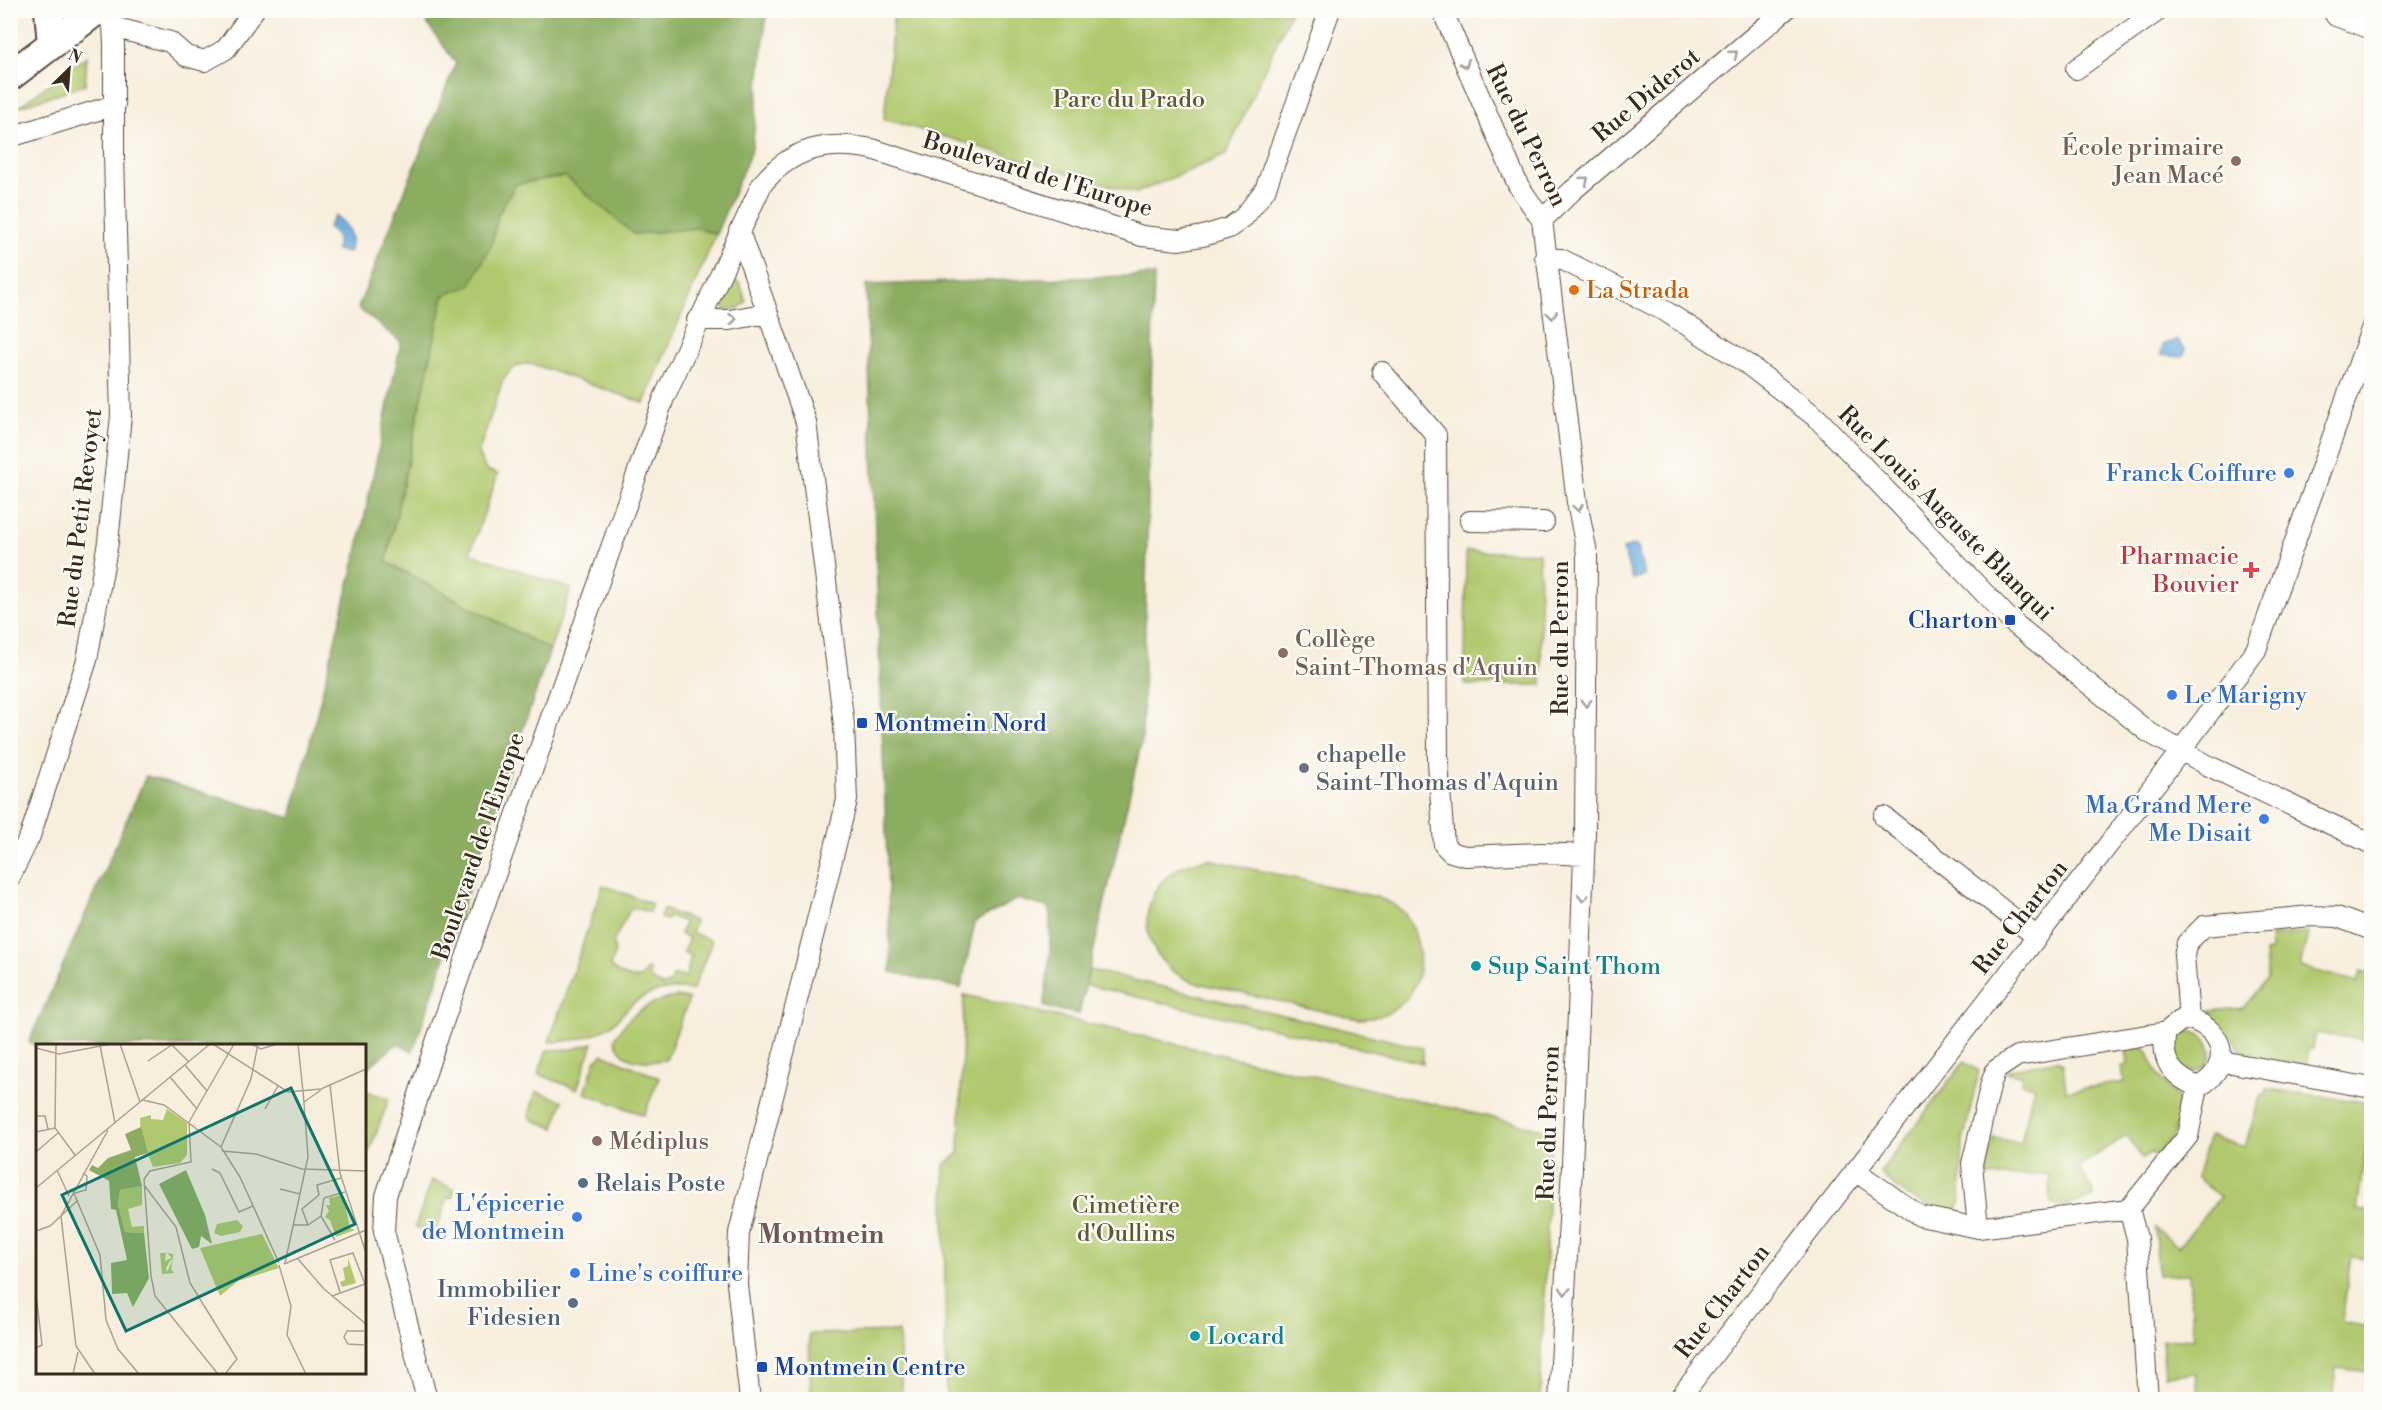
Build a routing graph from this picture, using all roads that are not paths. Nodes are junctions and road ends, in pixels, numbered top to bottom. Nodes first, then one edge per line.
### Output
1 (50, 10) edge
2 (254, 10) edge
3 (1330, 10) edge
4 (1442, 10) edge
5 (1785, 10) edge
6 (2159, 10) edge
7 (2332, 10) edge
8 (100, 14) edge
9 (2372, 29) edge
10 (52, 44) junction
11 (2076, 69) dead end
12 (10, 76) edge
13 (115, 105) junction
14 (10, 137) edge
15 (1542, 220) junction
16 (739, 231) junction
17 (1545, 257) junction
18 (767, 313) junction
19 (697, 320) junction
20 (2372, 327) edge
21 (1382, 372) dead end
22 (1544, 522) dead end
23 (1455, 523) junction
24 (2180, 750) junction
25 (1884, 818) dead end
26 (2372, 844) edge
27 (1584, 855) junction
28 (10, 877) edge
29 (2372, 930) edge
30 (2037, 937) junction
31 (2189, 1019) junction
32 (2166, 1032) junction
33 (2222, 1061) junction
34 (2198, 1087) junction
35 (2372, 1088) edge
36 (1855, 1171) junction
37 (2129, 1209) junction
38 (1978, 1228) junction
39 (427, 1400) edge
40 (750, 1400) edge
41 (1559, 1400) edge
42 (1678, 1400) edge
43 (2148, 1400) edge

1 - 10 street
2 - 8 street
3 - 16 street, Boulevard de l'Europe
4 -> 15 street, Rue du Perron
15 -> 5 street, Rue Diderot
6 - 11 street
7 - 9 street
8 - 10 street
8 - 13 street, Rue du Petit Revoyet
10 - 12 street
13 - 14 street
13 - 28 street, Rue du Petit Revoyet
15 - 17 street, Rue du Perron
16 - 18 street
16 - 19 street, Boulevard de l'Europe
17 - 24 street, Rue Louis Auguste Blanqui
17 -> 27 street, Rue du Perron
19 -> 18 street
18 - 40 street
19 - 39 street, Boulevard de l'Europe
20 - 24 street, Rue Charton
21 - 23 street
22 - 23 street
23 - 27 street
24 - 26 street, Rue Louis Auguste Blanqui
24 - 30 street, Rue Charton
25 - 30 street
27 -> 41 street, Rue du Perron
29 - 31 street
30 - 36 street, Rue Charton
31 - 32 street
31 - 33 street
32 - 34 street
32 - 38 street
33 - 34 street
33 - 35 street
34 - 37 street
36 - 38 street
36 - 42 street, Rue Charton
37 - 38 street
37 - 43 street

